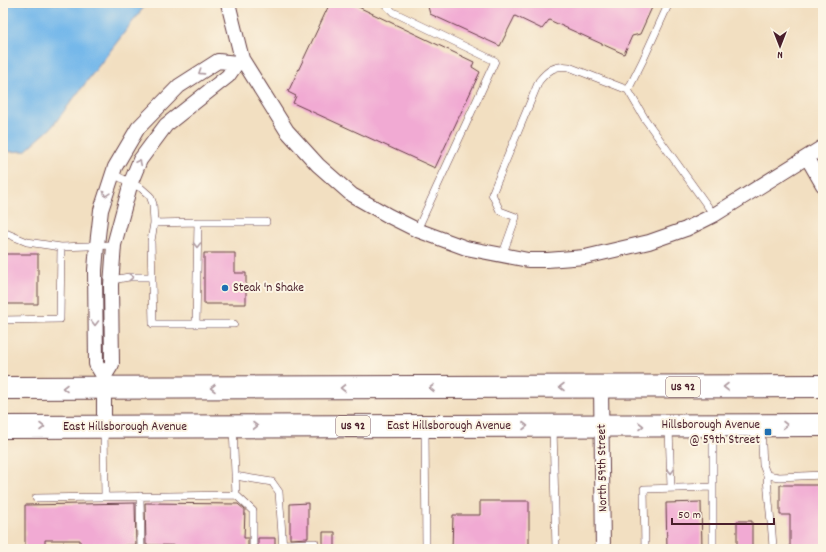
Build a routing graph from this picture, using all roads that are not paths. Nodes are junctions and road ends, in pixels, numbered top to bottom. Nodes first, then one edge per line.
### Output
1 (228, 3) edge
2 (384, 3) edge
3 (669, 3) edge
4 (240, 61) junction
5 (628, 90) junction
6 (822, 149) edge
7 (807, 157) junction
8 (113, 174) junction
9 (131, 182) junction
10 (823, 185) edge
11 (714, 215) junction
12 (198, 222) junction
13 (266, 222) dead end
14 (154, 223) junction
15 (417, 230) junction
16 (3, 232) edge
17 (97, 245) junction
18 (114, 245) junction
19 (61, 247) junction
20 (502, 256) junction
21 (151, 277) junction
22 (112, 280) junction
23 (3, 320) edge
24 (196, 324) junction
25 (234, 324) dead end
26 (823, 374) edge
27 (104, 383) junction
28 (765, 386) junction
29 (823, 386) edge
30 (601, 387) junction
31 (3, 388) edge
32 (760, 425) junction
33 (823, 425) edge
34 (233, 426) junction
35 (425, 426) junction
36 (553, 426) junction
37 (602, 426) junction
38 (669, 426) junction
39 (713, 426) junction
40 (3, 427) edge
41 (104, 427) junction
42 (767, 475) junction
43 (823, 475) edge
44 (235, 476) junction
45 (713, 487) junction
46 (671, 488) junction
47 (236, 495) junction
48 (140, 496) junction
49 (105, 497) junction
50 (36, 498) dead end
51 (283, 546) edge
52 (142, 549) edge
53 (253, 549) edge
54 (315, 549) edge
55 (426, 549) edge
56 (556, 549) edge
57 (603, 549) edge
58 (645, 549) edge
59 (713, 549) edge
60 (773, 549) edge

1 - 4 street
2 - 15 lane
3 - 5 lane
4 -> 8 street
9 -> 4 street
4 - 15 street
5 - 11 lane
5 - 20 lane
6 - 7 street
7 - 10 street
7 - 11 street
8 - 9 lane
8 -> 17 street
9 - 14 lane
9 - 18 street
11 - 20 street
12 - 13 lane
12 - 14 lane
12 -> 24 lane
14 - 21 lane
15 - 20 street
16 - 19 lane
17 - 18 lane
17 - 19 lane
17 -> 27 street
18 - 22 street
19 - 23 lane
22 -> 21 lane
21 - 24 lane
22 - 27 street
24 - 25 lane
26 - 28 main road
30 -> 27 main road, US 92
27 -> 31 main road, US 92
27 - 41 street
28 - 29 main road, US 92
28 -> 30 main road, US 92
30 - 37 street, North 59th Street
32 -> 33 main road, East Hillsborough Avenue / US 92
32 - 39 main road, East Hillsborough Avenue / US 92
32 - 42 lane
34 -> 35 main road, East Hillsborough Avenue / US 92
34 - 41 main road, East Hillsborough Avenue / US 92
34 - 44 lane
35 -> 36 main road, East Hillsborough Avenue / US 92
35 - 55 lane
36 - 37 main road, East Hillsborough Avenue / US 92
36 - 56 lane
37 -> 38 main road, East Hillsborough Avenue / US 92
37 - 57 street, North 59th Street
38 - 39 main road, East Hillsborough Avenue / US 92
38 -> 46 lane
39 - 45 lane
40 -> 41 main road, East Hillsborough Avenue / US 92
41 - 49 lane
42 - 43 lane
42 - 60 lane
44 - 47 lane
44 - 51 lane
45 - 46 lane
45 - 59 lane
46 - 58 lane
47 - 48 lane
47 - 53 lane
48 - 49 lane
48 - 52 lane
49 - 50 lane
51 - 54 lane

